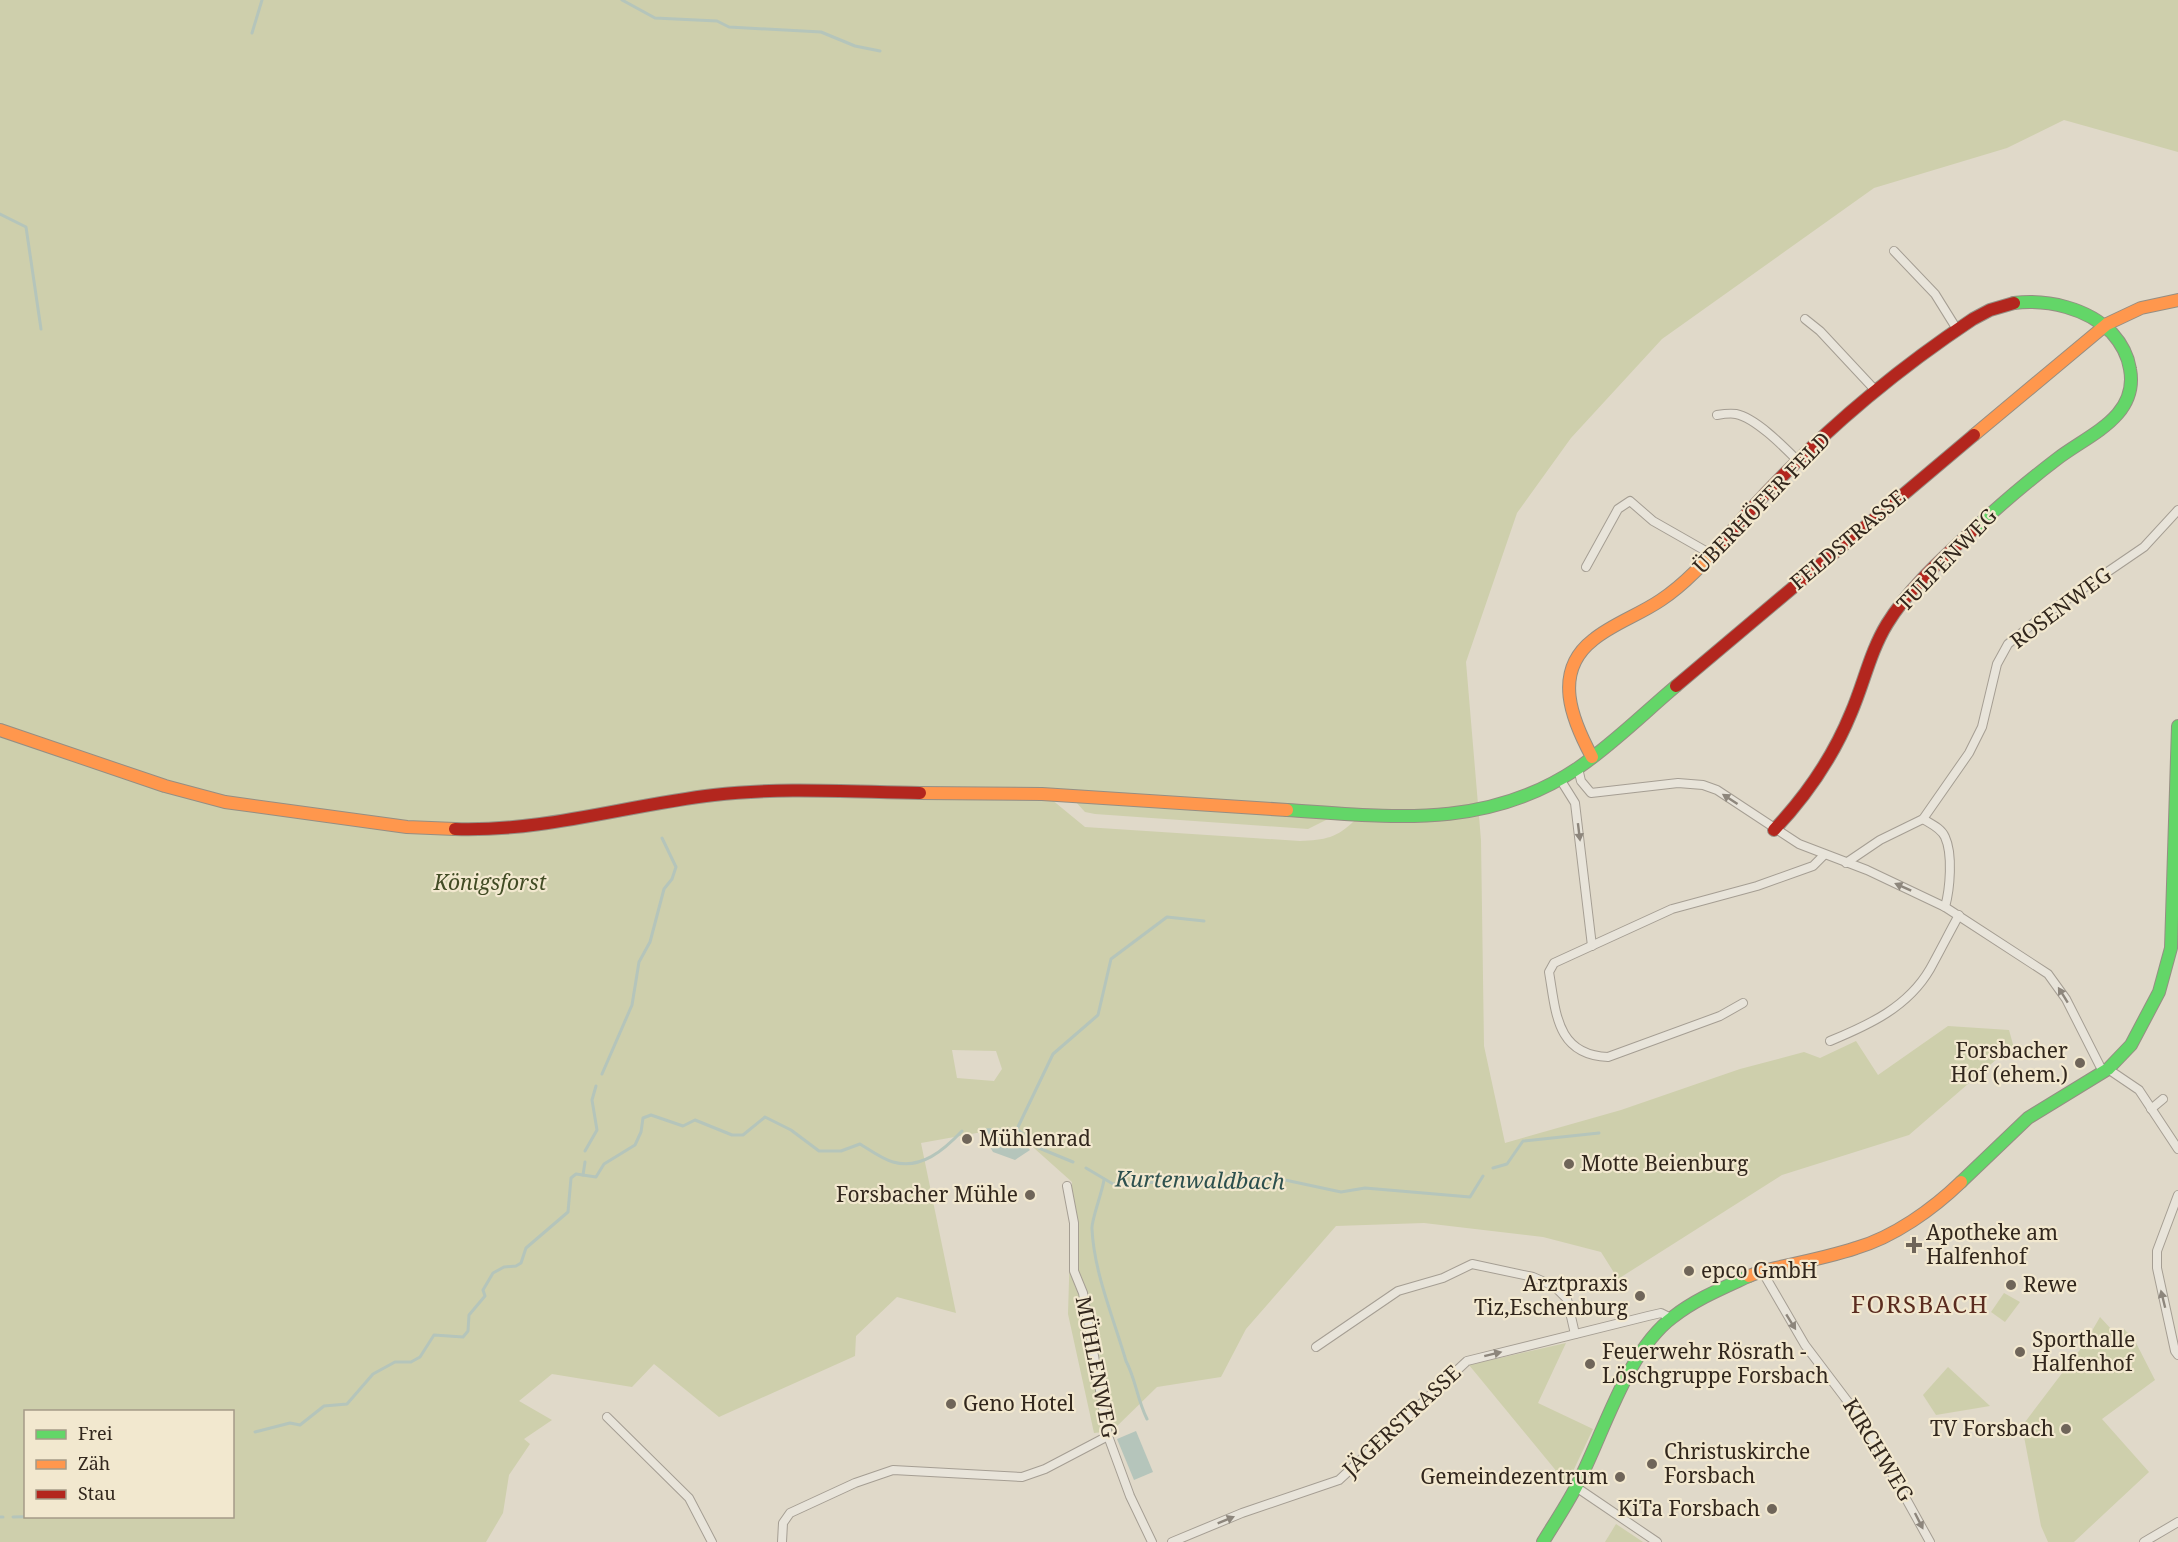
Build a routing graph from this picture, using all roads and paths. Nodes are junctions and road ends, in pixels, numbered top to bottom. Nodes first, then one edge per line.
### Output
1 (1894, 252) dead end
2 (2178, 300) edge
3 (1805, 319) dead end
4 (2107, 324) junction
5 (1958, 331) junction
6 (1876, 391) junction
7 (1717, 415) dead end
8 (1799, 462) junction
9 (2178, 510) edge
10 (1711, 554) junction
11 (1586, 567) dead end
12 (2178, 726) edge
13 (0, 730) edge
14 (1592, 757) junction
15 (1578, 768) junction
16 (1560, 779) junction
17 (1591, 793) junction
18 (1575, 803) junction
19 (1923, 819) junction
20 (1774, 830) junction
21 (1824, 855) junction
22 (1846, 863) junction
23 (1945, 907) junction
24 (1959, 915) junction
25 (1592, 946) junction
26 (1743, 1003) dead end
27 (1830, 1041) dead end
28 (2105, 1070) junction
29 (2163, 1099) dead end
30 (2151, 1109) junction
31 (2178, 1149) edge
32 (1067, 1186) dead end
33 (2178, 1195) edge
34 (1762, 1272) junction
35 (1671, 1318) junction
36 (1575, 1334) junction
37 (1316, 1347) dead end
38 (2178, 1355) edge
39 (608, 1417) dead end
40 (1108, 1436) junction
41 (1576, 1487) junction
42 (2178, 1522) edge
43 (711, 1542) edge
44 (782, 1542) edge
45 (1152, 1542) edge
46 (1172, 1542) edge
47 (1543, 1542) edge
48 (1657, 1542) edge
49 (1930, 1542) edge
50 (2144, 1542) edge

1 - 5 street
2 - 4 main road, FELDSTRASSE
3 - 6 street
4 - 5 main road, ÜBERHÖFER FELD
4 - 14 main road, FELDSTRASSE
4 - 20 main road, TULPENWEG
5 - 6 main road, ÜBERHÖFER FELD
6 - 8 main road, ÜBERHÖFER FELD
7 - 8 street
8 - 10 main road, ÜBERHÖFER FELD
9 - 19 street, ROSENWEG
10 - 11 street
10 - 14 main road, ÜBERHÖFER FELD
12 - 28 main road
13 - 16 main road, FELDSTRASSE
14 - 15 main road, FELDSTRASSE
15 - 16 main road, FELDSTRASSE
15 - 17 street
16 - 18 street
17 - 18 street
20 -> 17 street
18 -> 25 street
19 - 22 street, ROSENWEG
19 - 23 street
20 - 21 street
21 - 22 street
21 - 25 street
23 -> 22 street
23 - 24 street
24 - 27 street
28 -> 24 street
25 - 26 street
28 - 30 street
28 - 34 main road
29 - 30 street
30 - 31 street
32 - 40 street, MÜHLENWEG
38 -> 33 street
34 - 35 main road
34 -> 49 street, KIRCHWEG
35 - 36 street, JÄGERSTRASSE
35 - 41 main road
36 - 37 street
46 -> 36 street, JÄGERSTRASSE
39 - 43 street
40 - 44 street
40 - 45 street, MÜHLENWEG
41 - 47 main road
41 - 48 street
42 - 50 street

